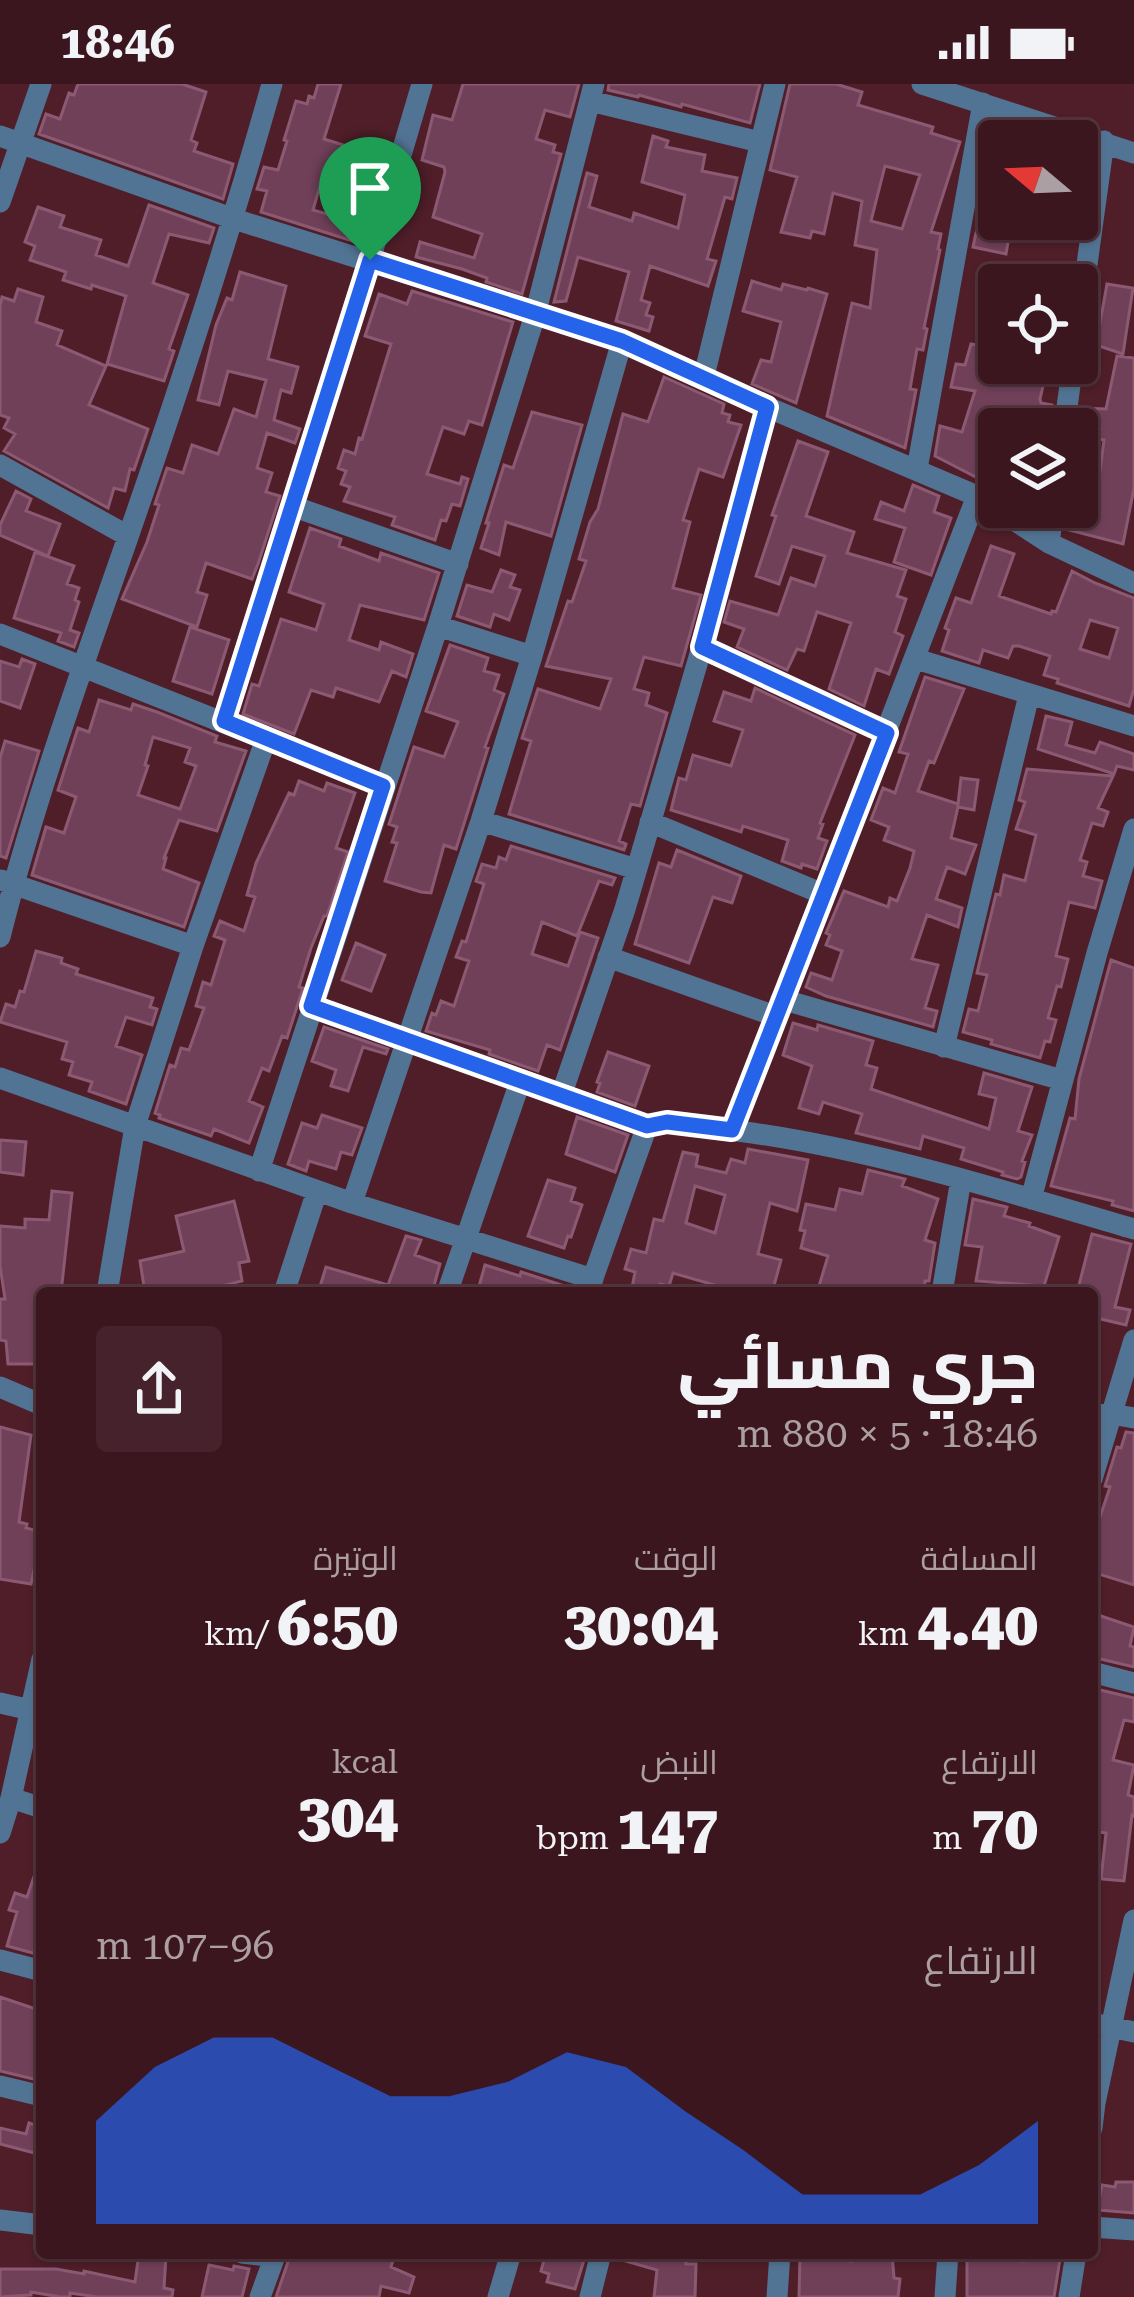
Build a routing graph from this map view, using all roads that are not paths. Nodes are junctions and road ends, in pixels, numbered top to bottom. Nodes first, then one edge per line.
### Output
1 (41, 84) edge
2 (272, 84) edge
3 (422, 84) edge
4 (775, 84) edge
5 (922, 84) edge
6 (947, 88) edge
7 (592, 93) edge
8 (982, 103) junction
9 (10, 139) edge
10 (1104, 141) junction
11 (760, 142) junction
12 (1134, 153) edge
13 (0, 202) edge
14 (234, 219) junction
15 (370, 260) junction
16 (1087, 264) edge
17 (535, 315) junction
18 (622, 341) junction
19 (704, 376) junction
20 (767, 407) junction
21 (0, 465) edge
22 (917, 470) junction
23 (977, 496) junction
24 (292, 506) junction
25 (1051, 528) edge
26 (128, 536) junction
27 (1048, 544) junction
28 (458, 564) junction
29 (1134, 583) edge
30 (438, 626) junction
31 (0, 634) edge
32 (702, 647) junction
33 (532, 656) junction
34 (916, 659) junction
35 (81, 666) junction
36 (1029, 694) junction
37 (224, 721) junction
38 (1134, 726) edge
39 (887, 733) junction
40 (266, 739) junction
41 (383, 786) junction
42 (481, 821) junction
43 (650, 822) junction
44 (1134, 829) edge
45 (636, 869) junction
46 (6, 882) edge
47 (823, 894) junction
48 (0, 937) edge
49 (193, 946) junction
50 (608, 957) junction
51 (311, 1006) junction
52 (778, 1008) junction
53 (406, 1041) junction
54 (944, 1047) junction
55 (0, 1078) edge
56 (1062, 1080) junction
57 (520, 1082) junction
58 (561, 1096) junction
59 (135, 1126) junction
60 (647, 1126) junction
61 (732, 1130) junction
62 (259, 1171) junction
63 (961, 1179) junction
64 (317, 1191) junction
65 (1031, 1199) junction
66 (352, 1203) junction
67 (1134, 1229) edge
68 (464, 1241) junction
69 (590, 1286) edge
70 (108, 1287) edge
71 (286, 1287) edge
72 (449, 1287) edge
73 (943, 1287) edge
74 (1134, 1340) edge
75 (0, 1387) edge
76 (36, 1402) edge
77 (1101, 1414) edge
78 (1134, 1418) edge
79 (1098, 1674) edge
80 (1134, 1684) edge
81 (36, 1687) edge
82 (0, 1703) edge
83 (31, 1710) junction
84 (11, 1798) junction
85 (36, 1806) edge
86 (0, 1833) edge
87 (1134, 1920) edge
88 (0, 1960) edge
89 (36, 1969) edge
90 (1101, 2025) edge
91 (1134, 2032) edge
92 (1098, 2059) edge
93 (0, 2086) edge
94 (36, 2095) edge
95 (0, 2220) edge
96 (36, 2224) edge
97 (1098, 2227) edge
98 (1134, 2230) edge
99 (274, 2259) edge
100 (509, 2259) edge
101 (600, 2259) edge
102 (780, 2259) edge
103 (948, 2259) edge
104 (1075, 2259) edge
105 (260, 2297) edge
106 (498, 2297) edge
107 (590, 2297) edge
108 (777, 2297) edge
109 (945, 2297) edge
110 (1069, 2297) edge

1 - 9 street
2 - 14 street
3 - 15 street
4 - 11 street
5 - 6 street
6 - 8 street
7 - 11 street
7 - 17 street
8 - 10 street
8 - 22 street
9 - 13 street
9 - 14 street
10 - 12 street
10 - 16 street
11 - 19 street
14 - 15 street
14 - 26 street
15 - 17 street
15 - 24 street
17 - 18 street
17 - 28 street
18 - 19 street
18 - 33 street
19 - 20 street
20 - 22 street
20 - 32 street
21 - 26 street
22 - 23 street
23 - 27 street
23 - 34 street
24 - 28 street
24 - 37 street
25 - 27 street
26 - 35 street
27 - 29 street
28 - 30 street
30 - 33 street
30 - 41 street
31 - 35 street
32 - 39 street
32 - 43 street
33 - 42 street
34 - 36 street
34 - 39 street
35 - 37 street
35 - 46 street
36 - 38 street
36 - 54 street
37 - 40 street
39 - 47 street
40 - 41 street
40 - 49 street
41 - 51 street
42 - 45 street
42 - 53 street
43 - 45 street
43 - 47 street
44 - 56 street
45 - 50 street
46 - 48 street
46 - 49 street
47 - 52 street
49 - 59 street
50 - 52 street
50 - 58 street
51 - 53 street
51 - 62 street
52 - 54 street
52 - 61 street
53 - 57 street
53 - 66 street
54 - 56 street
55 - 59 street
56 - 65 street
57 - 58 street
57 - 68 street
58 - 60 street
59 - 62 street
59 - 70 street
60 - 61 street
60 - 69 street
61 - 63 street
62 - 64 street
63 - 65 street
63 - 73 street
64 - 66 street
64 - 71 street
65 - 67 street
66 - 68 street
68 - 69 street
68 - 72 street
74 - 77 street
75 - 76 street
77 - 78 street
79 - 80 street
81 - 83 street
82 - 83 street
83 - 84 street
84 - 85 street
84 - 86 street
87 - 90 street
88 - 89 street
90 - 91 street
90 - 92 street
93 - 94 street
95 - 96 street
97 - 98 street
99 - 105 street
100 - 106 street
101 - 107 street
102 - 108 street
103 - 109 street
104 - 110 street

